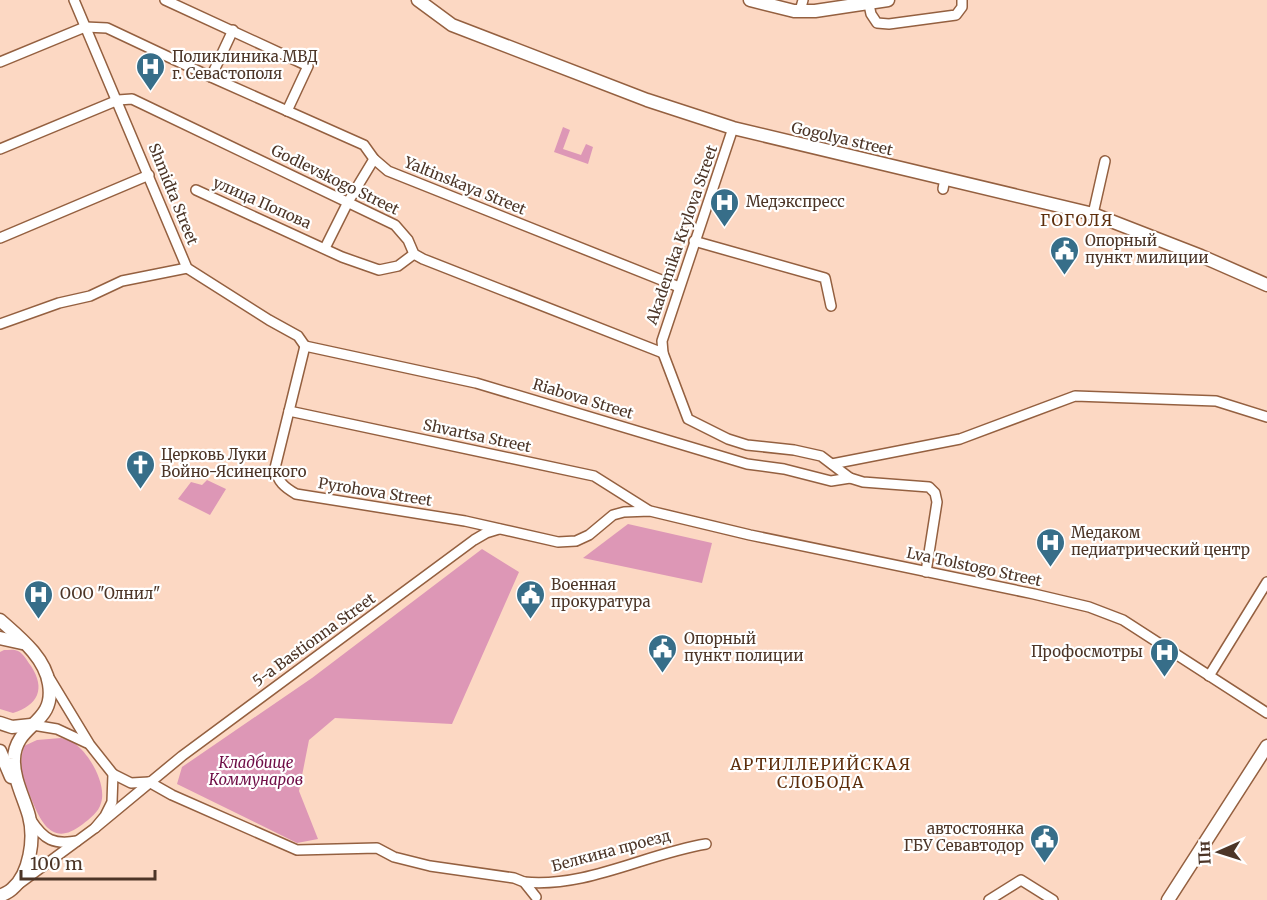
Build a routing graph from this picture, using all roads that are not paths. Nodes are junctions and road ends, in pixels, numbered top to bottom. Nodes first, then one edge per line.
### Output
1 (74, 0) edge
2 (165, 0) edge
3 (418, 0) edge
4 (750, 0) edge
5 (888, 0) edge
6 (962, 0) edge
7 (869, 1) edge
8 (801, 5) edge
9 (86, 27) junction
10 (233, 30) junction
11 (0, 62) edge
12 (211, 77) junction
13 (118, 100) junction
14 (287, 111) junction
15 (734, 128) junction
16 (0, 149) edge
17 (374, 159) junction
18 (1105, 161) dead end
19 (149, 175) junction
20 (196, 190) dead end
21 (348, 202) junction
22 (1093, 214) junction
23 (0, 238) edge
24 (694, 241) junction
25 (324, 248) junction
26 (414, 254) junction
27 (187, 268) junction
28 (1267, 285) edge
29 (679, 287) junction
30 (831, 306) dead end
31 (0, 324) edge
32 (305, 346) junction
33 (663, 353) junction
34 (289, 411) junction
35 (1267, 417) edge
36 (688, 419) joint
37 (832, 464) junction
38 (850, 478) junction
39 (650, 512) junction
40 (465, 521) junction
41 (501, 529) junction
42 (474, 540) junction
43 (926, 572) junction
44 (1267, 582) edge
45 (0, 620) edge
46 (0, 638) edge
47 (28, 646) junction
48 (47, 673) junction
49 (1209, 676) junction
50 (1267, 713) edge
51 (0, 723) edge
52 (33, 725) junction
53 (90, 745) junction
54 (1267, 746) edge
55 (0, 751) edge
56 (113, 774) junction
57 (149, 782) junction
58 (30, 819) junction
59 (95, 828) junction
60 (80, 840) junction
61 (706, 844) dead end
62 (524, 882) junction
63 (12, 889) junction
64 (0, 896) edge
65 (536, 897) dead end
66 (989, 900) edge
67 (1053, 900) edge
68 (1168, 900) edge

1 - 9 street, Shmidta Street
2 - 10 street
3 - 15 main road, Gogolya street
4 - 8 main road
5 - 7 main road
6 - 7 street
7 - 8 main road
9 - 11 street
9 - 12 street, Yaltinskaya Street
9 - 13 street, Shmidta Street
10 - 12 street
10 - 14 street
12 - 14 street, Yaltinskaya Street
13 - 16 street
13 - 19 street, Shmidta Street
13 - 21 street, Godlevskogo Street
14 - 17 street, Yaltinskaya Street
15 - 22 main road, Gogolya street
15 - 24 street, Akademika Krylova Street
17 - 21 street
17 - 29 street, Yaltinskaya Street
18 - 22 street
19 - 23 street
19 - 27 street, Shmidta Street
20 - 25 street
21 - 25 street
21 - 26 street, Godlevskogo Street
22 - 28 main road, Gogolya street
24 - 29 street, Akademika Krylova Street
24 - 30 street
25 - 26 street
26 - 33 street
27 - 31 street
27 - 32 street, Shmidta Street
29 - 33 street, Akademika Krylova Street
32 - 34 street
32 - 38 street, Riabova Street
33 - 36 street, Akademika Krylova Street
34 - 39 street, Shvartsa Street
34 - 40 street, Pyrohova Street
35 - 37 street
36 - 37 street, Riabova Street
37 - 38 street, Riabova Street
38 - 43 street, Riabova Street
39 - 41 street, Pyrohova Street
39 - 43 street, Lva Tolstogo Street
40 - 41 street, Pyrohova Street
40 - 42 street
41 - 42 street, 5-a Bastionna Street
42 - 57 street, 5-a Bastionna Street
43 - 49 street, Lva Tolstogo Street
44 - 49 street
45 - 47 main road
46 - 47 main road
47 - 48 main road
48 - 52 main road
48 - 53 street
49 - 50 street, Lva Tolstogo Street
51 - 52 main road
52 - 53 street
52 - 58 main road
53 - 56 street
54 - 68 main road
55 - 58 main road
56 - 57 street
56 - 59 street
57 - 59 street, 5-a Bastionna Street
57 - 62 street, Белкина проезд
58 - 60 street
58 - 63 main road
59 - 60 street
60 - 63 street
61 - 62 street, Белкина проезд
62 - 65 street
63 - 64 main road
66 - 67 street

